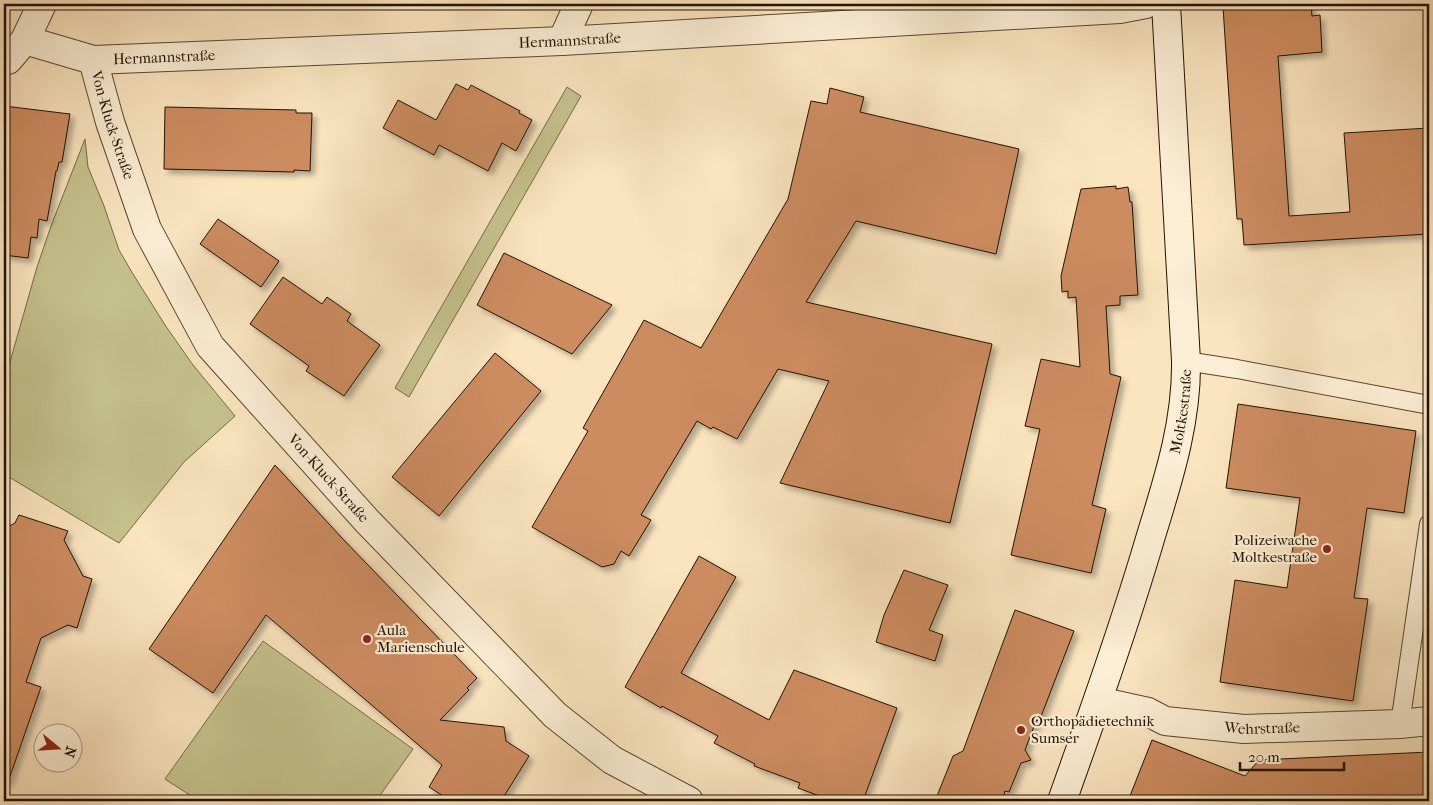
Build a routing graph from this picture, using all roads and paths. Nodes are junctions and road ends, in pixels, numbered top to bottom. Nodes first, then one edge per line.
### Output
1 (42, 4) edge
2 (580, 4) edge
3 (1146, 4) edge
4 (1166, 4) edge
5 (25, 40) junction
6 (562, 41) junction
7 (93, 60) junction
8 (4, 61) edge
9 (1186, 361) junction
10 (1429, 405) edge
11 (1429, 524) edge
12 (1098, 701) junction
13 (1429, 721) edge
14 (1400, 724) junction
15 (689, 801) edge
16 (1062, 801) edge

1 - 5 street
2 - 6 street
3 - 6 street, Hermannstraße
4 - 9 street, Moltkestraße
5 - 7 street, Hermannstraße
5 - 8 street
6 - 7 street, Hermannstraße
7 - 15 street, Von-Kluck-Straße
9 - 10 lane
9 - 12 street, Moltkestraße
11 - 14 lane
12 - 14 street, Wehrstraße
12 - 16 street, Moltkestraße
13 - 14 street, Wehrstraße

